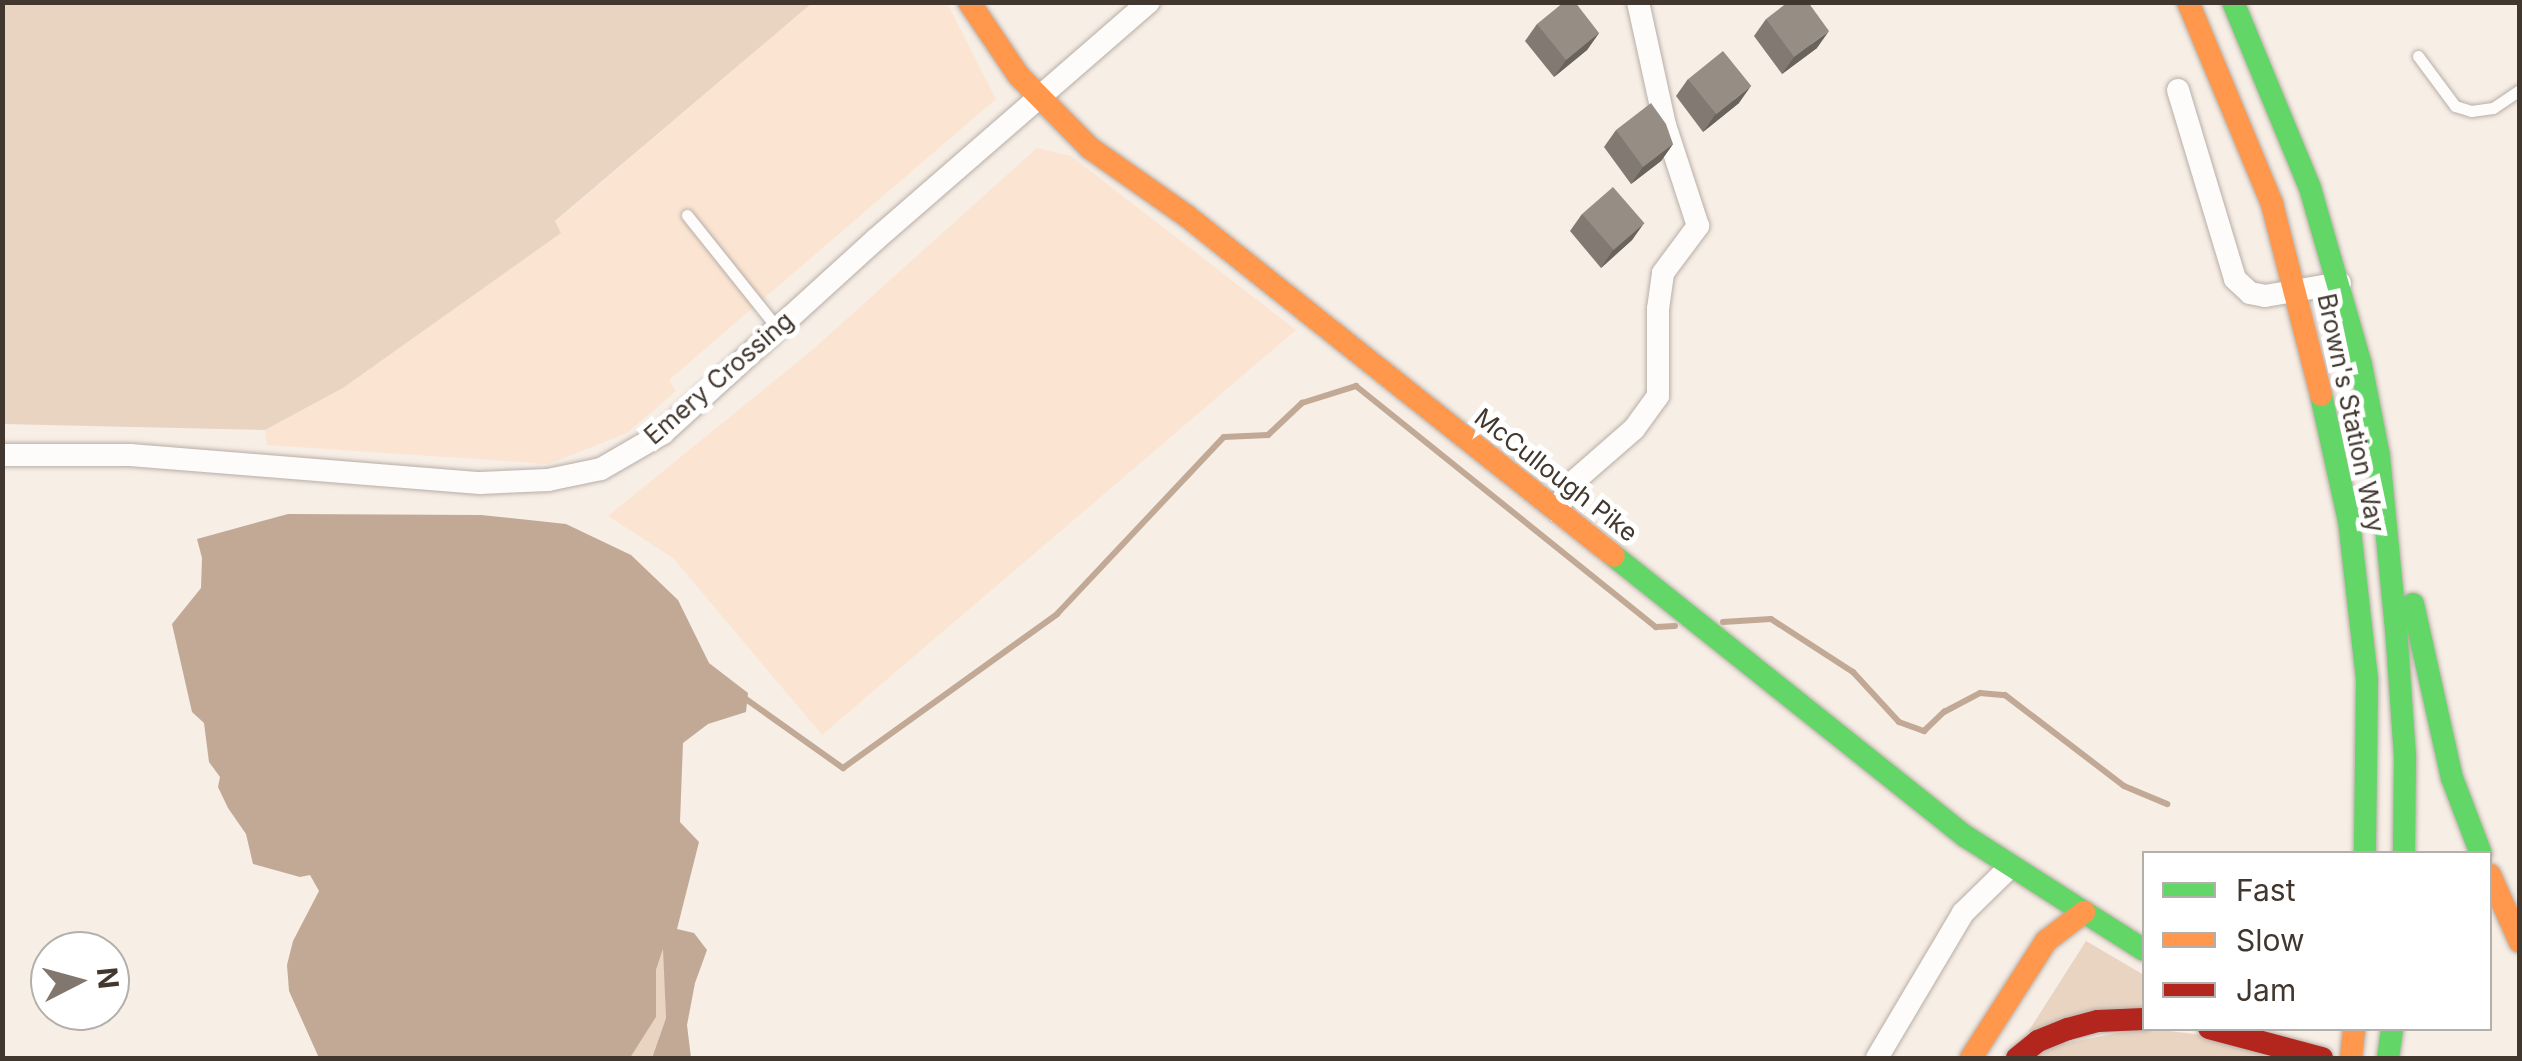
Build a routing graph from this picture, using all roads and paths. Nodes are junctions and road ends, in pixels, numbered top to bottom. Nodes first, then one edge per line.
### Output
1 (970, 2) edge
2 (1149, 2) edge
3 (1638, 2) edge
4 (2188, 2) edge
5 (2233, 2) edge
6 (2418, 56) dead end
7 (2178, 90) dead end
8 (2520, 90) edge
9 (1042, 99) junction
10 (687, 215) dead end
11 (2340, 283) junction
12 (2296, 291) junction
13 (778, 329) junction
14 (2, 455) edge
15 (2378, 456) junction
16 (1558, 511) junction
17 (2365, 851) edge
18 (2404, 851) edge
19 (2480, 851) edge
20 (2012, 866) junction
21 (2492, 879) edge
22 (2084, 912) junction
23 (2520, 942) edge
24 (2142, 949) edge
25 (2142, 1019) edge
26 (2220, 1031) edge
27 (2278, 1031) edge
28 (2354, 1031) edge
29 (2392, 1031) edge
30 (1876, 1058) edge
31 (1971, 1058) edge
32 (1994, 1058) edge
33 (2017, 1058) edge
34 (2322, 1058) edge
35 (2351, 1058) edge
36 (2388, 1058) edge

1 - 9 main road, McCullough Pike
2 - 9 street, Emery Crossing
3 - 16 street
4 - 12 main road, Brown's Station Way
5 - 11 main road, Brown's Station Way
6 - 8 lane
7 - 12 street
9 - 13 street, Emery Crossing
9 - 16 main road, McCullough Pike
10 - 13 lane
11 - 12 street
11 - 15 main road, Brown's Station Way
12 - 17 main road, Brown's Station Way
13 - 14 street, Emery Crossing
15 - 18 main road, Brown's Station Way
15 - 19 main road
16 - 20 main road, McCullough Pike
20 - 22 main road, McCullough Pike
20 - 30 street
21 - 23 main road
22 - 24 main road, McCullough Pike
22 - 31 main road
22 - 32 main road
25 - 33 main road
26 - 34 main road
27 - 34 main road
28 - 35 main road
29 - 36 main road

